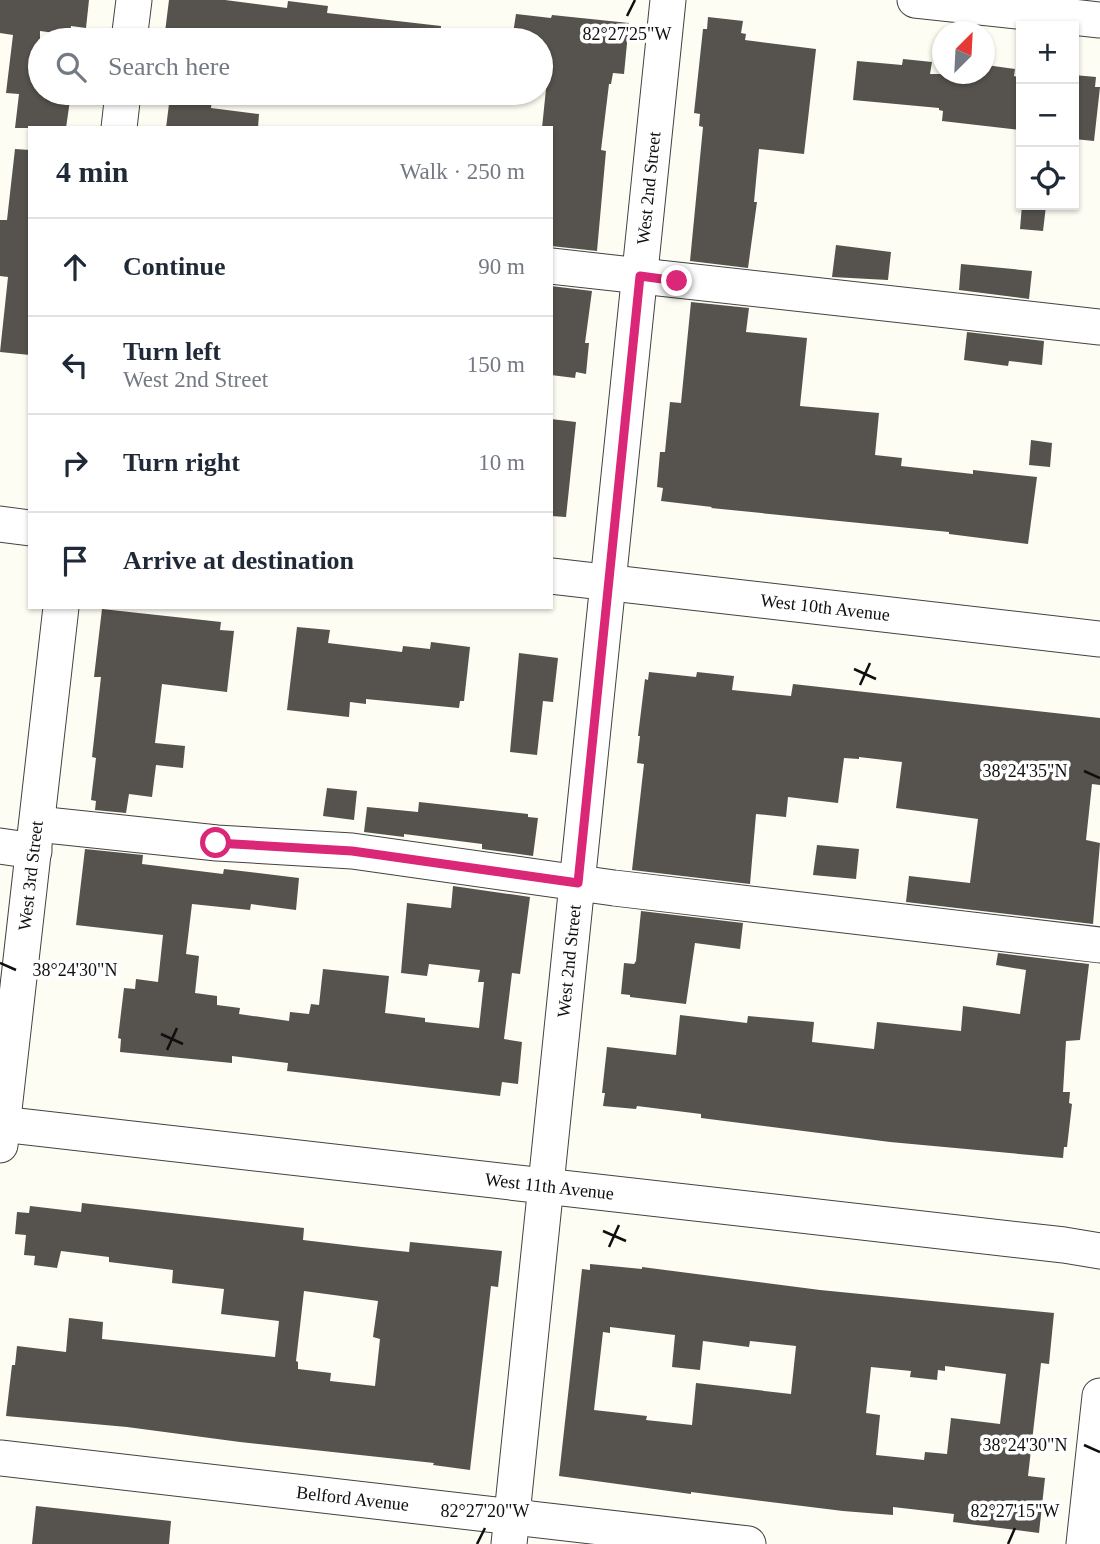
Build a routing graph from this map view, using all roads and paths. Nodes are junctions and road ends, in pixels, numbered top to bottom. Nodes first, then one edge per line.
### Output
1 (134, 0) edge
2 (668, 0) edge
3 (915, 0) edge
4 (1100, 20) edge
5 (130, 28) edge
6 (122, 105) edge
7 (119, 126) edge
8 (553, 266) edge
9 (640, 276) junction
10 (1100, 327) edge
11 (0, 524) edge
12 (28, 528) edge
13 (553, 576) edge
14 (609, 582) junction
15 (61, 609) edge
16 (1100, 639) edge
17 (23, 840) edge
18 (578, 883) junction
19 (1100, 945) edge
20 (1, 1131) edge
21 (546, 1186) junction
22 (1100, 1251) edge
23 (1100, 1396) edge
24 (0, 1458) edge
25 (511, 1530) edge
26 (748, 1544) edge
27 (1084, 1544) edge

1 - 5 street
2 - 9 street, West 2nd Street
3 - 4 street
6 - 7 street
8 - 9 street
9 - 10 street
9 - 14 street, West 2nd Street
11 - 12 street
13 - 14 street, West 10th Avenue
14 - 16 street, West 10th Avenue
14 - 18 street, West 2nd Street
15 - 17 street, West 3rd Street
17 - 18 street
17 - 20 street, West 3rd Street
18 - 19 street
18 - 21 street, West 2nd Street
20 - 21 street, West 11th Avenue
21 - 22 street, West 11th Avenue
21 - 25 street, West 2nd Street
23 - 27 street
24 - 25 street, Belford Avenue
25 - 26 street, Belford Avenue

